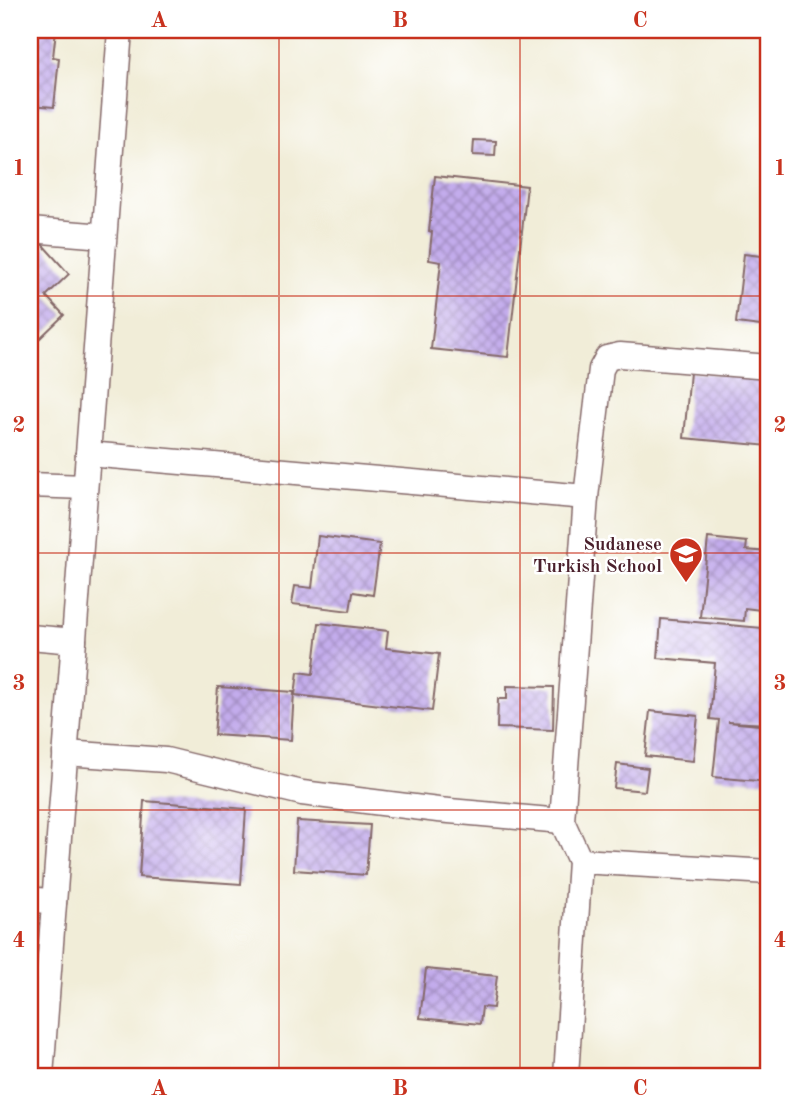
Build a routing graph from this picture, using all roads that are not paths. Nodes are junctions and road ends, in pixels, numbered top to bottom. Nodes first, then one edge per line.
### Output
1 (120, 30) edge
2 (30, 230) edge
3 (104, 236) junction
4 (769, 367) edge
5 (88, 454) junction
6 (30, 485) edge
7 (85, 486) junction
8 (586, 497) junction
9 (30, 637) edge
10 (74, 641) junction
11 (65, 753) junction
12 (562, 821) junction
13 (580, 861) junction
14 (769, 872) edge
15 (42, 900) edge
16 (41, 1076) edge
17 (566, 1076) edge

1 - 3 street
2 - 3 street
3 - 5 street
4 - 8 street
5 - 7 street
5 - 8 street
6 - 7 street
7 - 10 street
8 - 12 street
9 - 10 street
10 - 11 street
11 - 12 street
11 - 15 street
12 - 13 street
13 - 14 street
13 - 17 street
15 - 16 street

